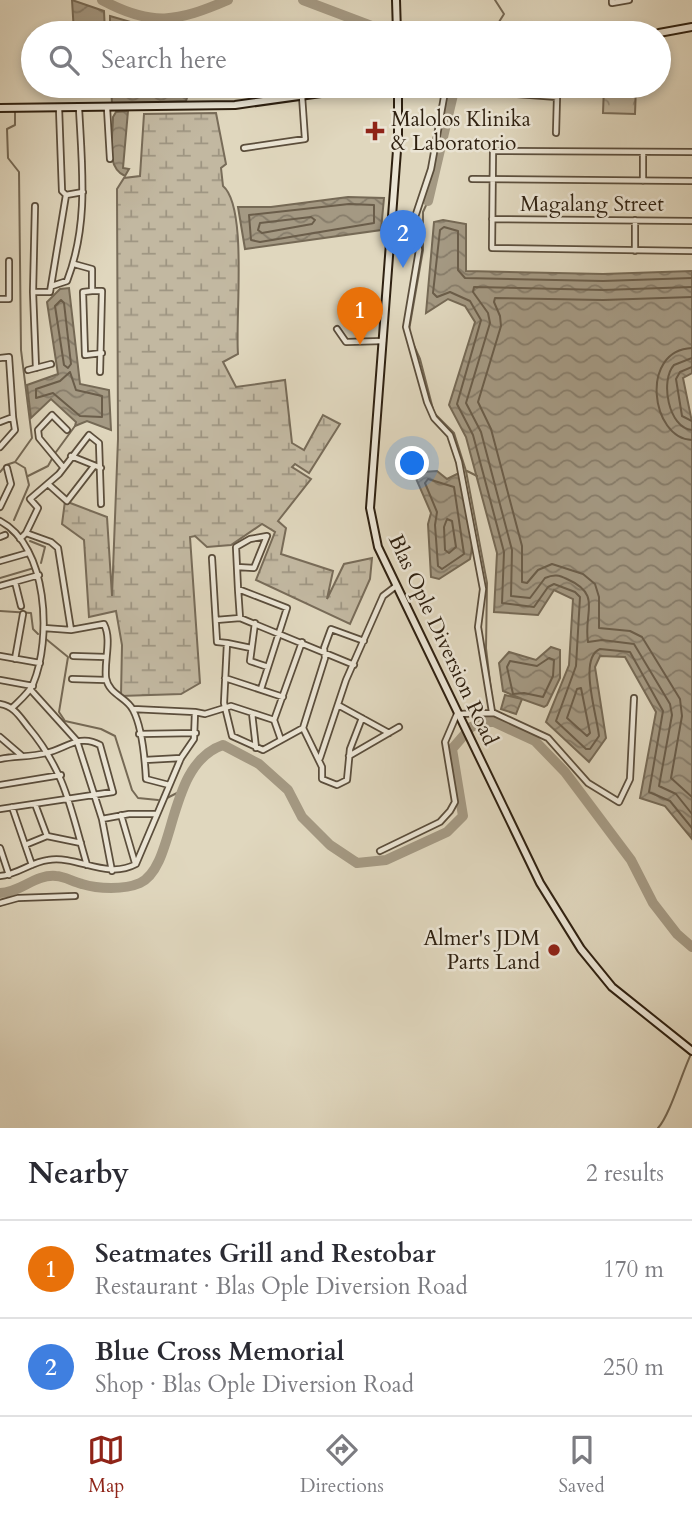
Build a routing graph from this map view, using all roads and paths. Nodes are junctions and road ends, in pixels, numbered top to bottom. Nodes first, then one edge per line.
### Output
1 (396, 0) edge
2 (612, 0) edge
3 (629, 0) edge
4 (397, 21) edge
5 (692, 27) edge
6 (671, 31) edge
7 (287, 98) edge
8 (302, 98) edge
9 (398, 98) edge
10 (444, 98) edge
11 (556, 98) edge
12 (0, 108) edge
13 (59, 108) junction
14 (79, 108) junction
15 (107, 108) junction
16 (556, 133) dead end
17 (244, 148) dead end
18 (643, 152) junction
19 (692, 152) edge
20 (110, 159) dead end
21 (472, 178) dead end
22 (493, 179) junction
23 (643, 181) junction
24 (692, 181) edge
25 (83, 192) junction
26 (66, 195) junction
27 (35, 206) dead end
28 (492, 219) junction
29 (635, 220) junction
30 (692, 221) edge
31 (635, 251) junction
32 (692, 251) edge
33 (9, 261) dead end
34 (74, 264) junction
35 (52, 286) junction
36 (33, 292) junction
37 (92, 292) junction
38 (0, 299) edge
39 (337, 329) dead end
40 (384, 341) junction
41 (102, 353) junction
42 (0, 358) edge
43 (51, 364) dead end
44 (36, 368) junction
45 (28, 370) dead end
46 (100, 372) dead end
47 (13, 417) junction
48 (0, 422) edge
49 (67, 430) dead end
50 (0, 447) edge
51 (71, 456) junction
52 (94, 466) junction
53 (63, 467) junction
54 (7, 468) dead end
55 (101, 468) junction
56 (48, 484) junction
57 (101, 504) dead end
58 (0, 507) edge
59 (0, 521) edge
60 (26, 533) junction
61 (20, 539) junction
62 (27, 553) junction
63 (212, 558) dead end
64 (0, 561) edge
65 (237, 567) junction
66 (39, 575) junction
67 (15, 582) junction
68 (0, 586) edge
69 (396, 586) junction
70 (239, 589) junction
71 (22, 606) dead end
72 (23, 614) dead end
73 (240, 618) junction
74 (216, 620) junction
75 (254, 623) junction
76 (44, 628) junction
77 (71, 630) junction
78 (278, 633) junction
79 (364, 641) junction
80 (302, 642) junction
81 (227, 643) junction
82 (251, 648) junction
83 (324, 653) junction
84 (0, 656) edge
85 (73, 656) dead end
86 (107, 657) junction
87 (15, 659) junction
88 (40, 663) junction
89 (354, 664) junction
90 (268, 667) junction
91 (225, 678) junction
92 (72, 679) dead end
93 (0, 680) edge
94 (106, 680) junction
95 (31, 688) junction
96 (261, 689) junction
97 (283, 697) junction
98 (634, 698) dead end
99 (0, 704) edge
100 (338, 705) junction
101 (226, 706) junction
102 (12, 708) junction
103 (133, 709) junction
104 (195, 712) junction
105 (252, 713) junction
106 (493, 713) junction
107 (458, 716) junction
108 (362, 718) junction
109 (274, 720) junction
110 (399, 727) dead end
111 (303, 728) junction
112 (197, 733) junction
113 (389, 733) junction
114 (139, 734) junction
115 (0, 737) edge
116 (281, 740) junction
117 (77, 741) junction
118 (256, 749) junction
119 (49, 752) junction
120 (21, 755) junction
121 (349, 756) junction
122 (181, 758) junction
123 (0, 759) edge
124 (319, 759) junction
125 (145, 760) junction
126 (61, 775) junction
127 (0, 785) edge
128 (169, 785) junction
129 (93, 792) junction
130 (68, 800) junction
131 (35, 804) junction
132 (12, 807) junction
133 (0, 809) edge
134 (157, 814) junction
135 (121, 815) junction
136 (102, 819) junction
137 (47, 836) junction
138 (81, 844) junction
139 (25, 845) junction
140 (0, 848) edge
141 (380, 851) dead end
142 (32, 864) junction
143 (136, 864) junction
144 (88, 866) junction
145 (112, 871) junction
146 (9, 875) junction
147 (0, 876) edge
148 (75, 896) dead end
149 (0, 903) edge
150 (692, 1051) edge

1 - 4 main road
2 - 3 street
5 - 6 main road
7 - 15 main road
8 - 17 street
9 - 40 main road, Blas Ople Diversion Road
10 - 106 street
11 - 16 street
12 - 13 main road
13 - 14 main road
13 - 26 street
14 - 15 main road
14 - 25 street
15 - 20 street
18 - 19 street
18 - 22 street
18 - 23 street
21 - 22 street
22 - 23 street
22 - 28 street
23 - 24 street
25 - 26 street
25 - 34 street
26 - 35 street
27 - 36 street
28 - 29 street, Magalang Street
28 - 31 street
29 - 30 street, Magalang Street
29 - 31 street
31 - 32 street
33 - 38 street
34 - 35 street
34 - 37 street
35 - 36 street
36 - 44 street
37 - 41 street
37 - 41 street
39 - 40 street
40 - 69 main road, Blas Ople Diversion Road
41 - 46 street
42 - 47 street
43 - 44 street
44 - 45 street
47 - 48 street
47 - 50 street
49 - 53 street
51 - 52 street
51 - 53 street
51 - 55 street
52 - 55 street
52 - 56 street
53 - 56 street
54 - 58 street
55 - 57 street
56 - 60 street
59 - 61 street
60 - 61 street
60 - 77 street
61 - 62 street
62 - 64 street
62 - 66 street
63 - 74 street
65 - 65 street
65 - 70 street
66 - 67 street
66 - 76 street
67 - 68 street
67 - 71 street
69 - 79 street
69 - 107 main road, Blas Ople Diversion Road
70 - 73 street
70 - 78 street
72 - 87 street
73 - 74 street
73 - 75 street
74 - 81 street
75 - 78 street
75 - 82 street
76 - 77 street
76 - 88 street
77 - 86 street
78 - 80 street
78 - 90 street
79 - 83 street
79 - 89 street
80 - 83 street
80 - 97 street
81 - 82 street
81 - 91 street
82 - 90 street
83 - 89 street
83 - 111 street
84 - 87 street
85 - 86 street
86 - 94 street
87 - 88 street
88 - 95 street
89 - 100 street
90 - 96 street
91 - 96 street
91 - 101 street
92 - 94 street
93 - 95 street
94 - 103 street
95 - 102 street
95 - 117 street
96 - 97 street
97 - 109 street
98 - 106 street
99 - 102 street
100 - 108 street
100 - 124 street
101 - 104 street
101 - 105 street
101 - 118 street
102 - 119 street
103 - 104 street
103 - 114 street
104 - 112 street
105 - 109 street
105 - 118 street
106 - 107 street
107 - 141 street
107 - 150 main road, Blas Ople Diversion Road
108 - 113 street
108 - 121 street
109 - 116 street
110 - 113 street
111 - 116 street
111 - 124 street
112 - 114 street
112 - 122 street
113 - 121 street
114 - 125 street
115 - 120 street
116 - 118 street
117 - 119 street
117 - 129 street
117 - 129 street
119 - 120 street
119 - 126 street
120 - 123 street
121 - 124 street
122 - 125 street
122 - 128 street
125 - 128 street
126 - 127 street
126 - 130 street
128 - 134 street
129 - 130 street
129 - 136 street
130 - 131 street
130 - 138 street
131 - 132 street
131 - 137 street
132 - 133 street
132 - 139 street
134 - 135 street
134 - 143 street
135 - 136 street
135 - 143 street
136 - 145 street
137 - 138 street
137 - 139 street
138 - 144 street
139 - 142 street
140 - 146 street
142 - 144 street
142 - 146 street
143 - 145 street
144 - 145 street
146 - 147 street
148 - 149 street

